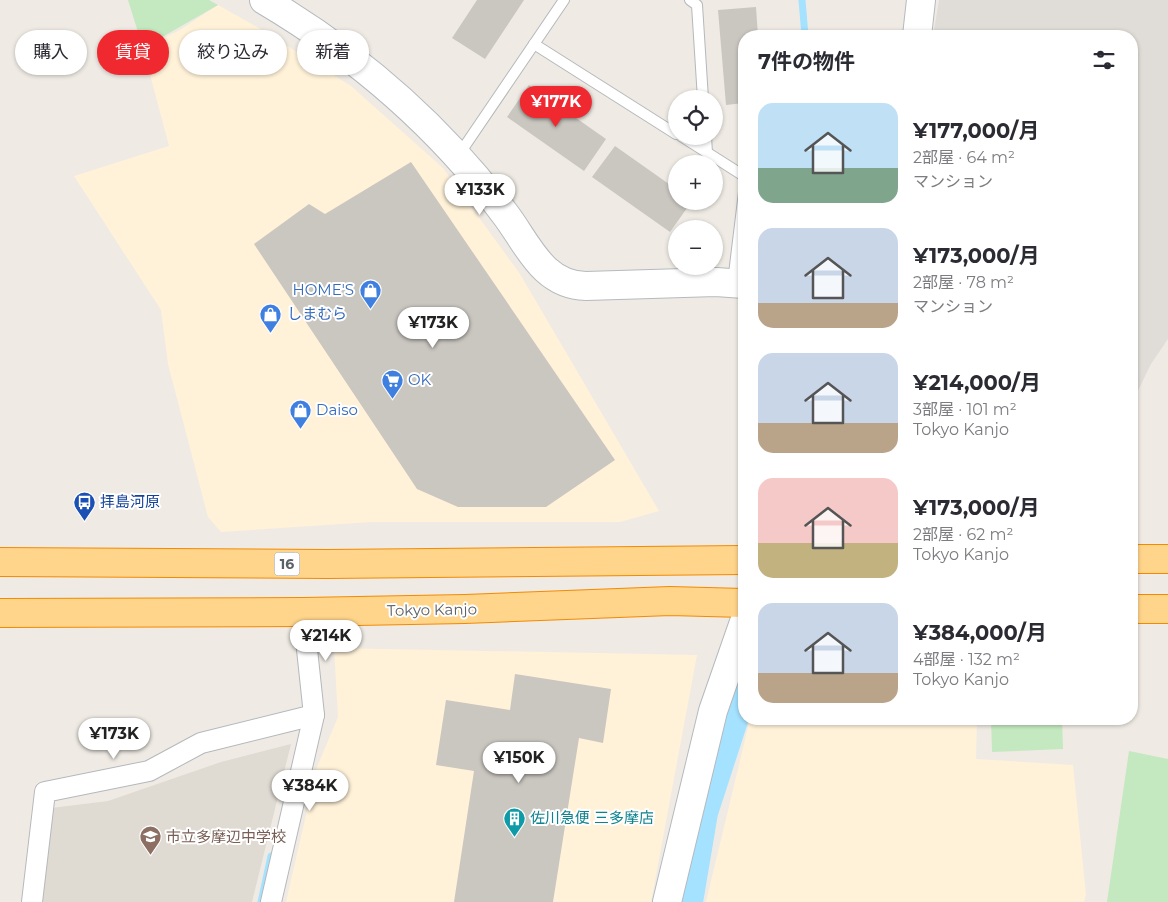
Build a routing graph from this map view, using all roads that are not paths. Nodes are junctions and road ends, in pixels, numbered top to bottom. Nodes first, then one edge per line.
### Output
1 (264, 0) edge
2 (564, 0) edge
3 (690, 0) edge
4 (921, 0) edge
5 (918, 30) edge
6 (534, 44) junction
7 (703, 90) edge
8 (668, 129) edge
9 (695, 145) edge
10 (707, 145) edge
11 (707, 153) junction
12 (458, 156) junction
13 (738, 172) edge
14 (738, 284) edge
15 (1138, 559) edge
16 (1168, 559) edge
17 (738, 560) edge
18 (0, 562) edge
19 (738, 603) edge
20 (1138, 609) edge
21 (1164, 609) edge
22 (303, 612) junction
23 (0, 613) edge
24 (738, 639) edge
25 (314, 715) junction
26 (32, 902) edge
27 (271, 902) edge
28 (667, 902) edge

1 - 12 street
2 - 6 lane
3 - 7 lane
4 - 5 street
6 - 8 lane
6 - 12 lane
9 - 11 lane
10 - 11 lane
11 - 13 lane
12 - 14 street
15 - 16 highway
17 - 18 highway, 16
19 - 22 highway, Tokyo Kanjo
20 - 21 highway
22 - 23 highway, Tokyo Kanjo
22 - 25 street
24 - 28 street
25 - 26 street
25 - 27 street

